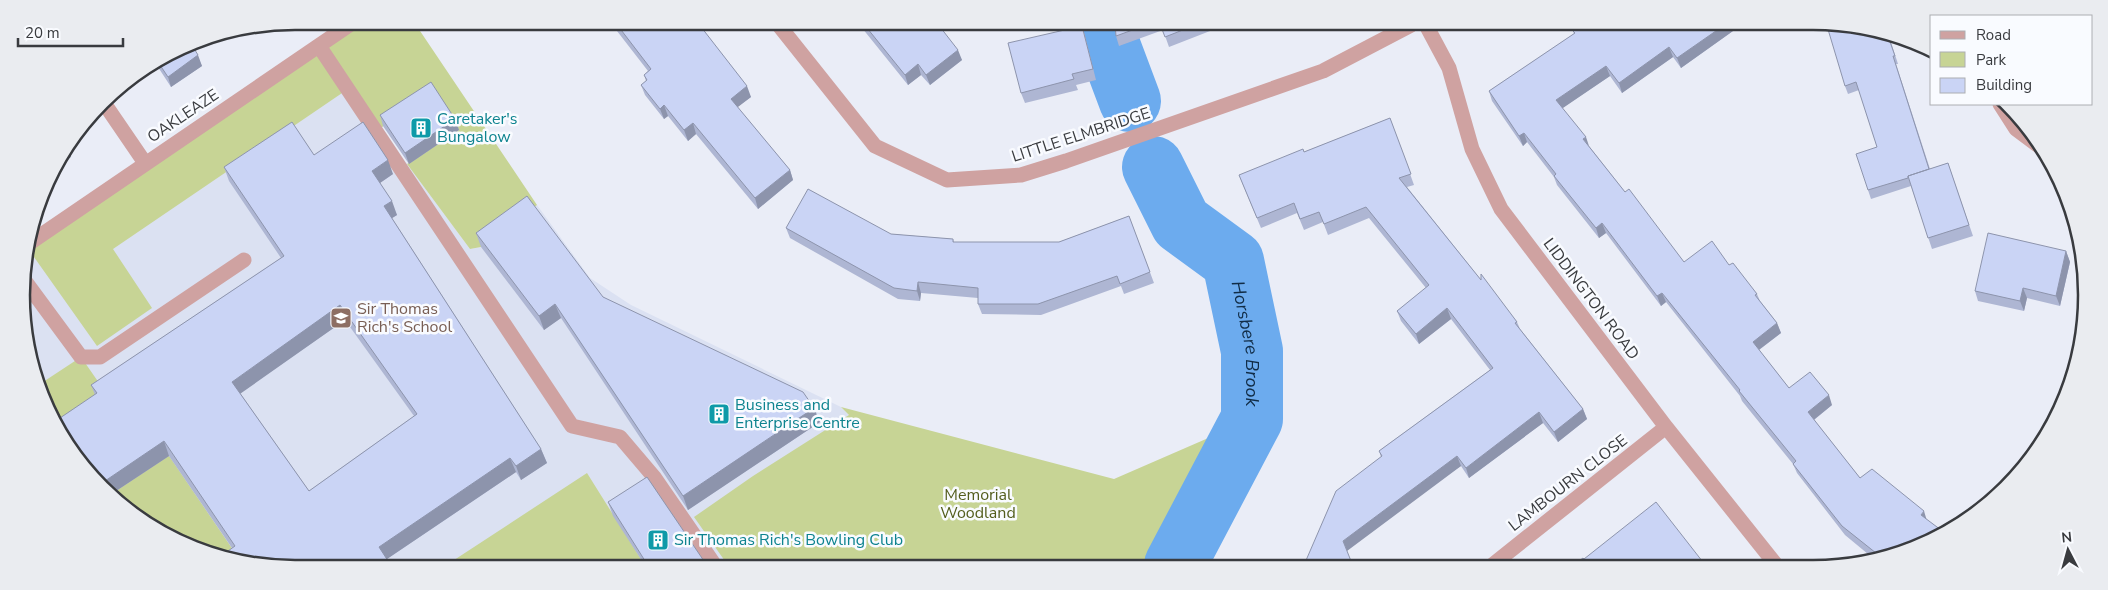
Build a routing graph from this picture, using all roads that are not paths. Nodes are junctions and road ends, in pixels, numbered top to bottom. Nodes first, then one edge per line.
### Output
1 (343, 30) edge
2 (783, 30) edge
3 (1401, 30) edge
4 (1429, 30) edge
5 (319, 46) junction
6 (108, 108) edge
7 (2007, 115) edge
8 (2023, 134) edge
9 (145, 163) junction
10 (36, 238) edge
11 (244, 260) dead end
12 (30, 288) edge
13 (1666, 427) junction
14 (711, 560) edge
15 (1499, 560) edge
16 (1772, 560) edge

1 - 5 street, OAKLEAZE
2 - 3 street, LITTLE ELMBRIDGE
4 - 13 street, LIDDINGTON ROAD
5 - 9 street, OAKLEAZE
5 - 14 street
6 - 9 street
7 - 8 street
9 - 10 street, OAKLEAZE
11 - 12 street
13 - 15 street, LAMBOURN CLOSE
13 - 16 street, LIDDINGTON ROAD

